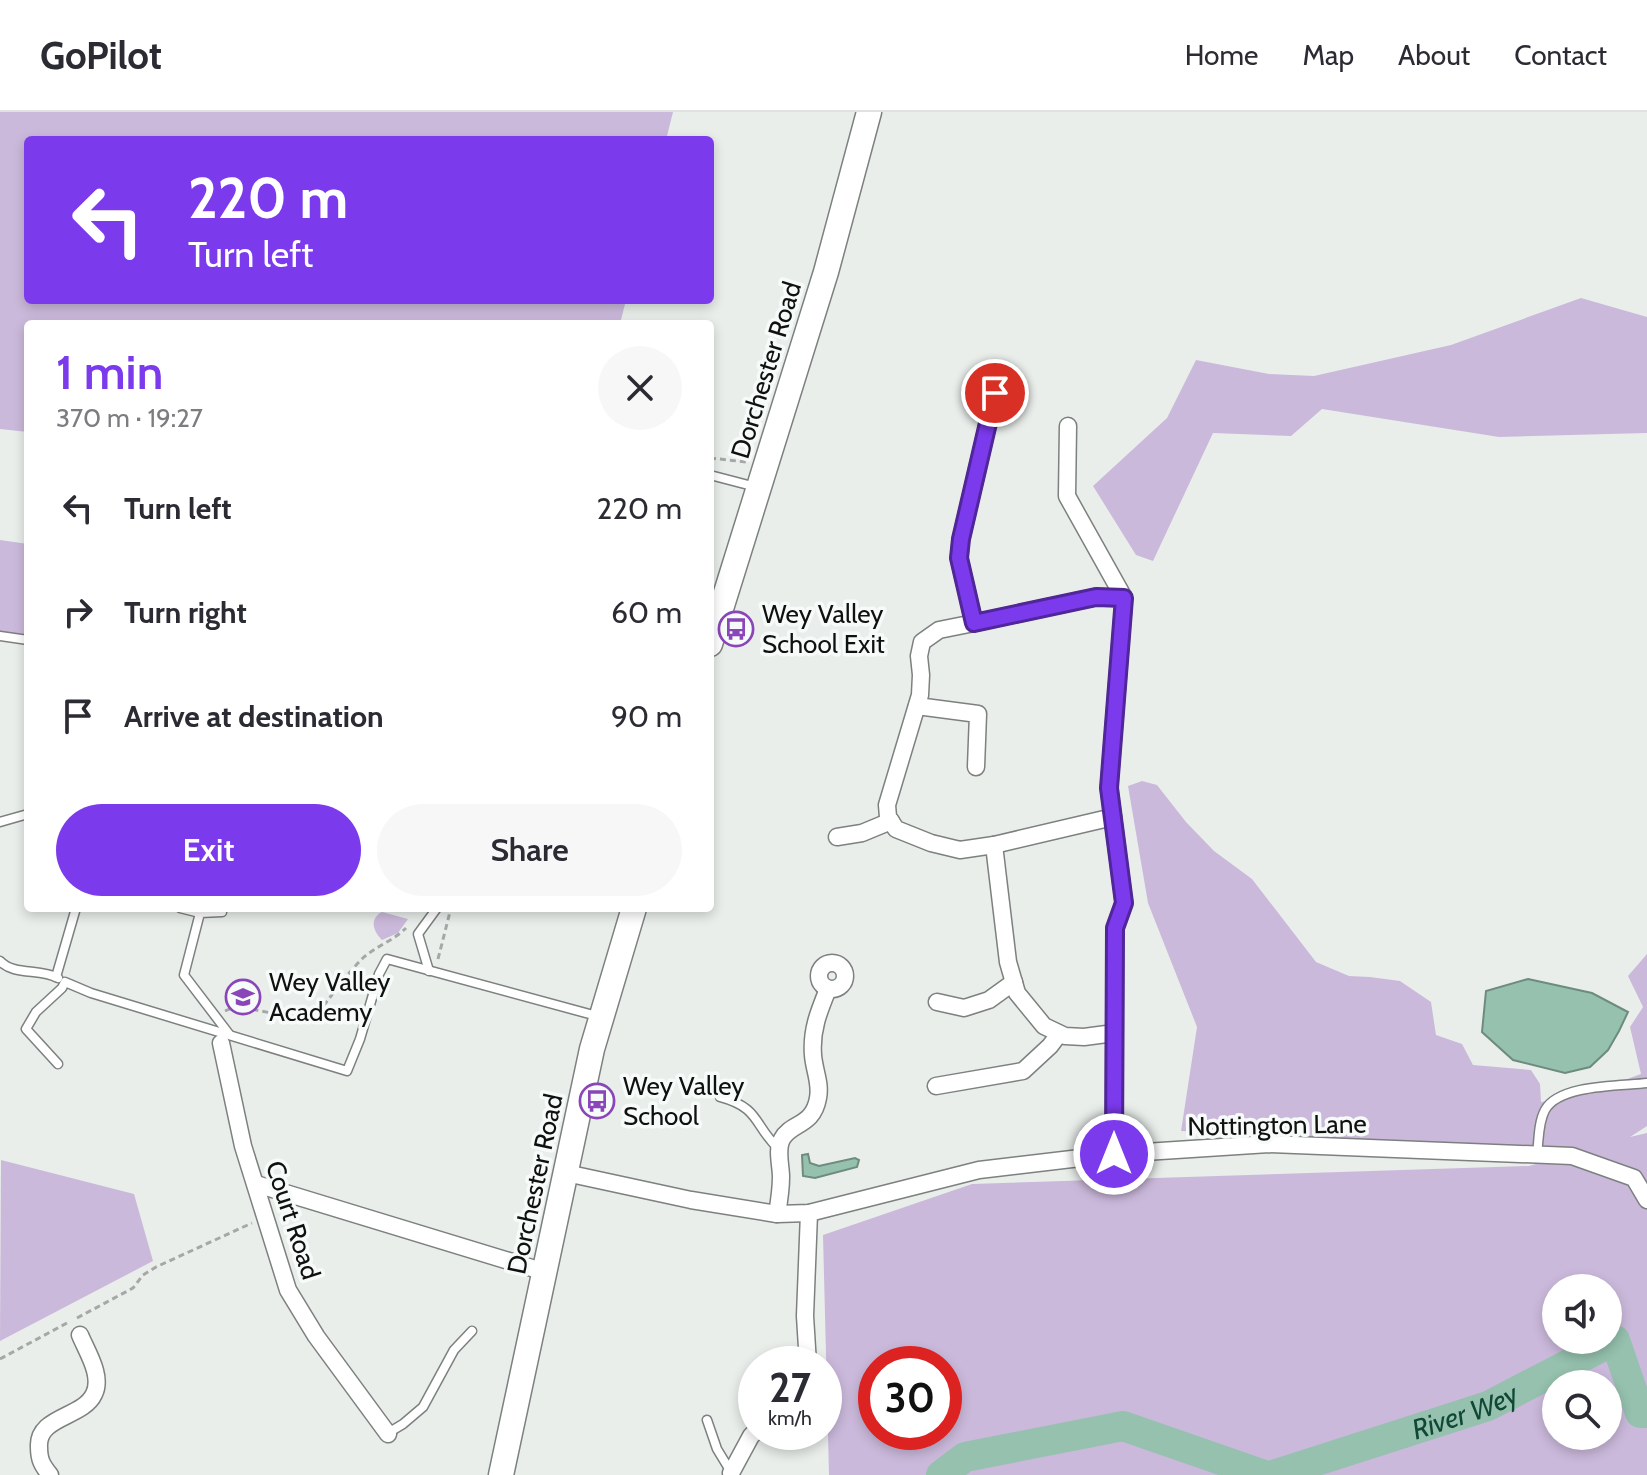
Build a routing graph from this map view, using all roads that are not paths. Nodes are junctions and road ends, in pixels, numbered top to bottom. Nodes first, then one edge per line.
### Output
1 (869, 112) edge
2 (995, 393) dead end
3 (1068, 426) dead end
4 (714, 475) edge
5 (762, 477) junction
6 (1124, 598) junction
7 (974, 623) junction
8 (714, 631) edge
9 (0, 636) edge
10 (24, 639) edge
11 (917, 706) junction
12 (976, 767) dead end
13 (24, 815) edge
14 (1113, 817) junction
15 (891, 821) junction
16 (0, 822) edge
17 (837, 837) dead end
18 (994, 845) junction
19 (75, 912) edge
20 (196, 912) edge
21 (222, 912) dead end
22 (434, 912) edge
23 (633, 912) edge
24 (200, 913) junction
25 (0, 961) edge
26 (429, 971) junction
27 (61, 980) junction
28 (1014, 982) junction
29 (828, 989) dead end
30 (937, 1002) dead end
31 (602, 1017) junction
32 (1114, 1033) junction
33 (1059, 1034) junction
34 (224, 1037) junction
35 (58, 1064) dead end
36 (1647, 1083) edge
37 (936, 1086) dead end
38 (720, 1097) dead end
39 (780, 1150) junction
40 (1114, 1154) junction
41 (1537, 1154) junction
42 (566, 1173) junction
43 (256, 1184) junction
44 (1647, 1200) edge
45 (809, 1213) junction
46 (777, 1214) junction
47 (545, 1272) junction
48 (472, 1331) dead end
49 (80, 1335) dead end
50 (807, 1346) edge
51 (707, 1420) dead end
52 (388, 1434) joint
53 (743, 1450) edge
54 (731, 1473) joint
55 (50, 1475) edge
56 (501, 1475) edge

1 - 5 main road, Dorchester Road
2 - 7 street
3 - 6 street
4 - 5 lane
5 - 8 main road, Dorchester Road
6 - 7 street
6 - 14 street
7 - 11 street
9 - 10 lane
11 - 12 street
11 - 15 street
13 - 16 lane
14 - 18 street
14 - 32 street
15 - 17 street
15 - 18 street
18 - 28 street
19 - 27 lane
20 - 24 lane
21 - 24 lane
22 - 26 lane
23 - 31 main road, Dorchester Road
24 - 34 lane
25 - 27 lane
26 - 31 lane
26 - 34 lane
27 - 34 lane
27 - 35 lane
28 - 30 street
28 - 33 street
29 - 39 street
31 - 42 main road, Dorchester Road
32 - 33 street
32 - 40 street
33 - 37 street
34 - 43 street, Court Road
36 - 41 lane
38 - 39 lane
39 - 46 street
40 - 41 street, Nottington Lane
40 - 45 street, Nottington Lane
41 - 44 street, Nottington Lane
42 - 46 street, Nottington Lane
42 - 47 main road, Dorchester Road
43 - 47 street
43 - 52 street, Court Road
45 - 46 street, Nottington Lane
45 - 50 street
47 - 56 main road, Dorchester Road
48 - 52 lane
49 - 55 street
51 - 54 lane
53 - 54 street

